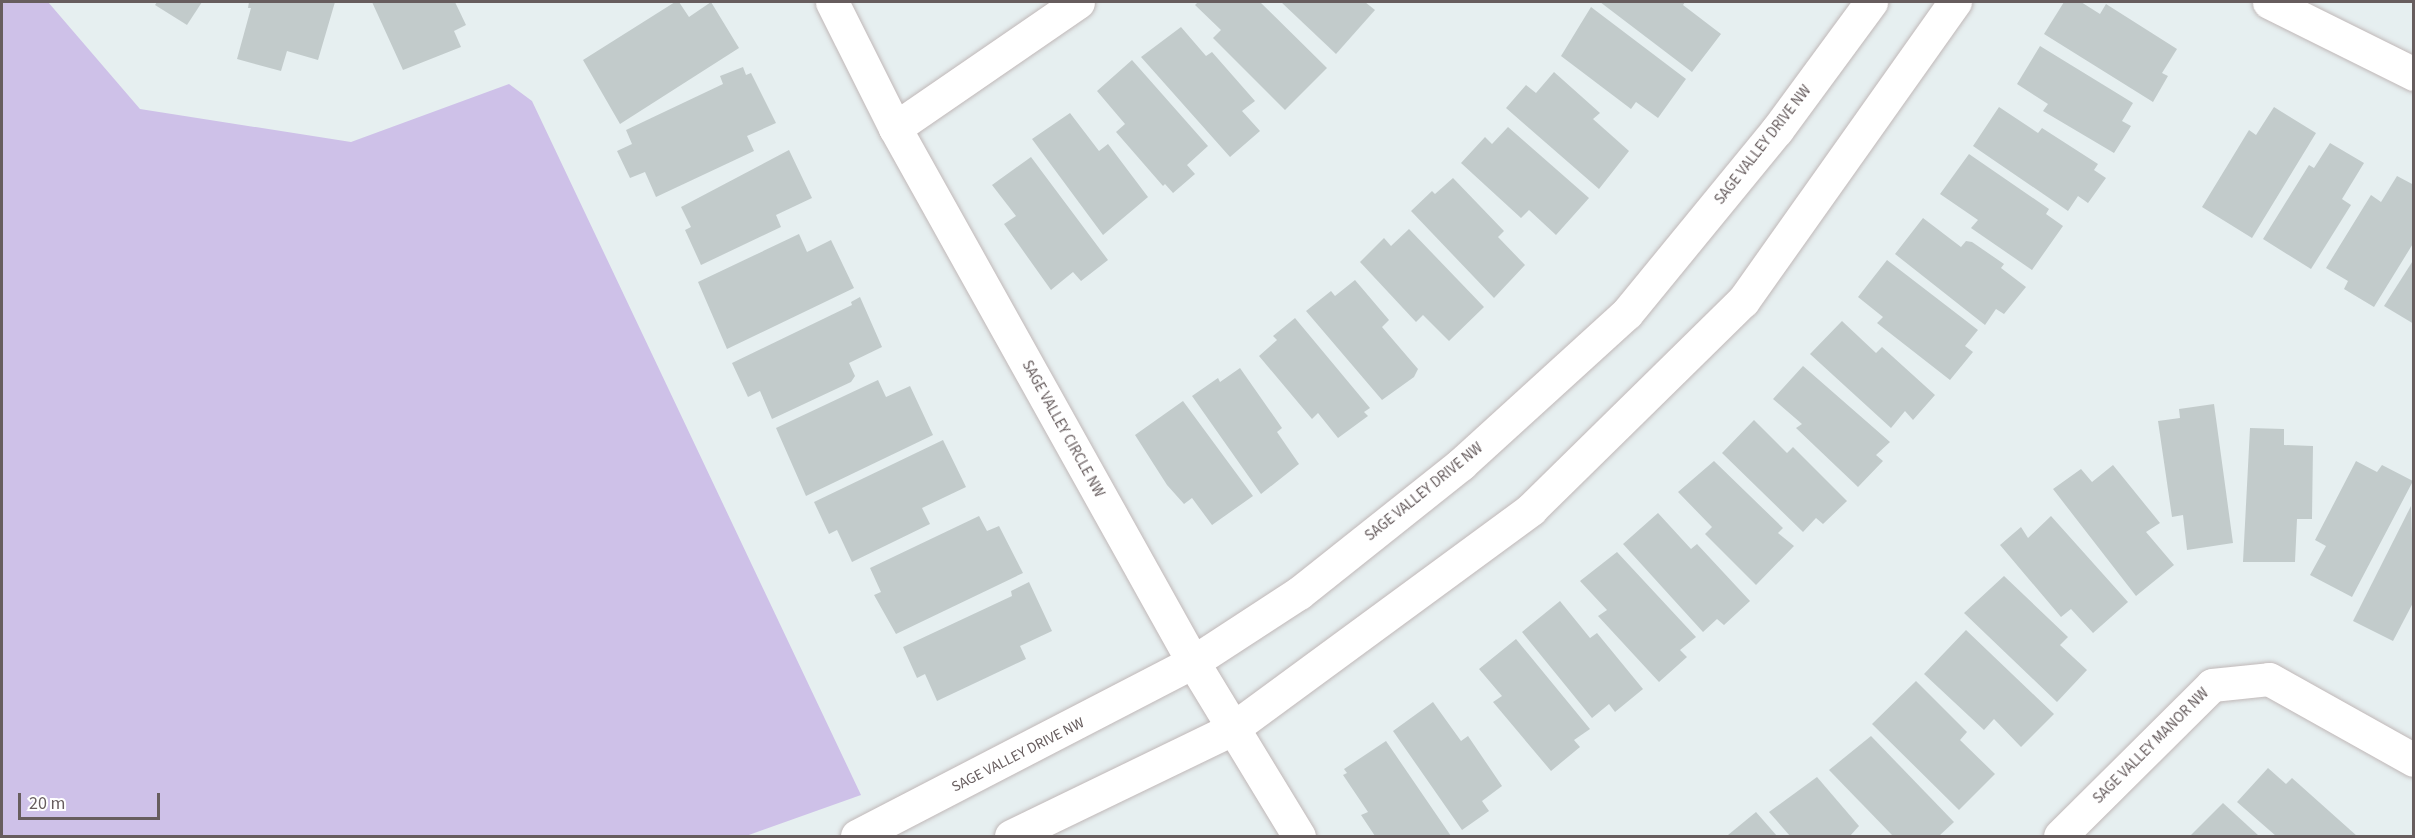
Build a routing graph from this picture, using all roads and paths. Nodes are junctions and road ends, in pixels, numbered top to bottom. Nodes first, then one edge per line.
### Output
1 (832, 2) edge
2 (1078, 2) edge
3 (1871, 2) edge
4 (1955, 2) edge
5 (2269, 2) edge
6 (2414, 74) edge
7 (895, 128) junction
8 (1193, 662) junction
9 (1232, 729) junction
10 (2414, 760) edge
11 (857, 837) edge
12 (1011, 837) edge
13 (1299, 837) edge
14 (2060, 837) edge

1 - 7 street, SAGE VALLEY CIRCLE NW
2 - 7 street
3 - 8 street, SAGE VALLEY DRIVE NW
4 - 9 street
5 - 6 street
7 - 8 street, SAGE VALLEY CIRCLE NW
8 - 9 street, SAGE VALLEY CIRCLE NW
8 - 11 street, SAGE VALLEY DRIVE NW
9 - 12 street
9 - 13 street, SAGE VALLEY CIRCLE NW
10 - 14 street, SAGE VALLEY MANOR NW

